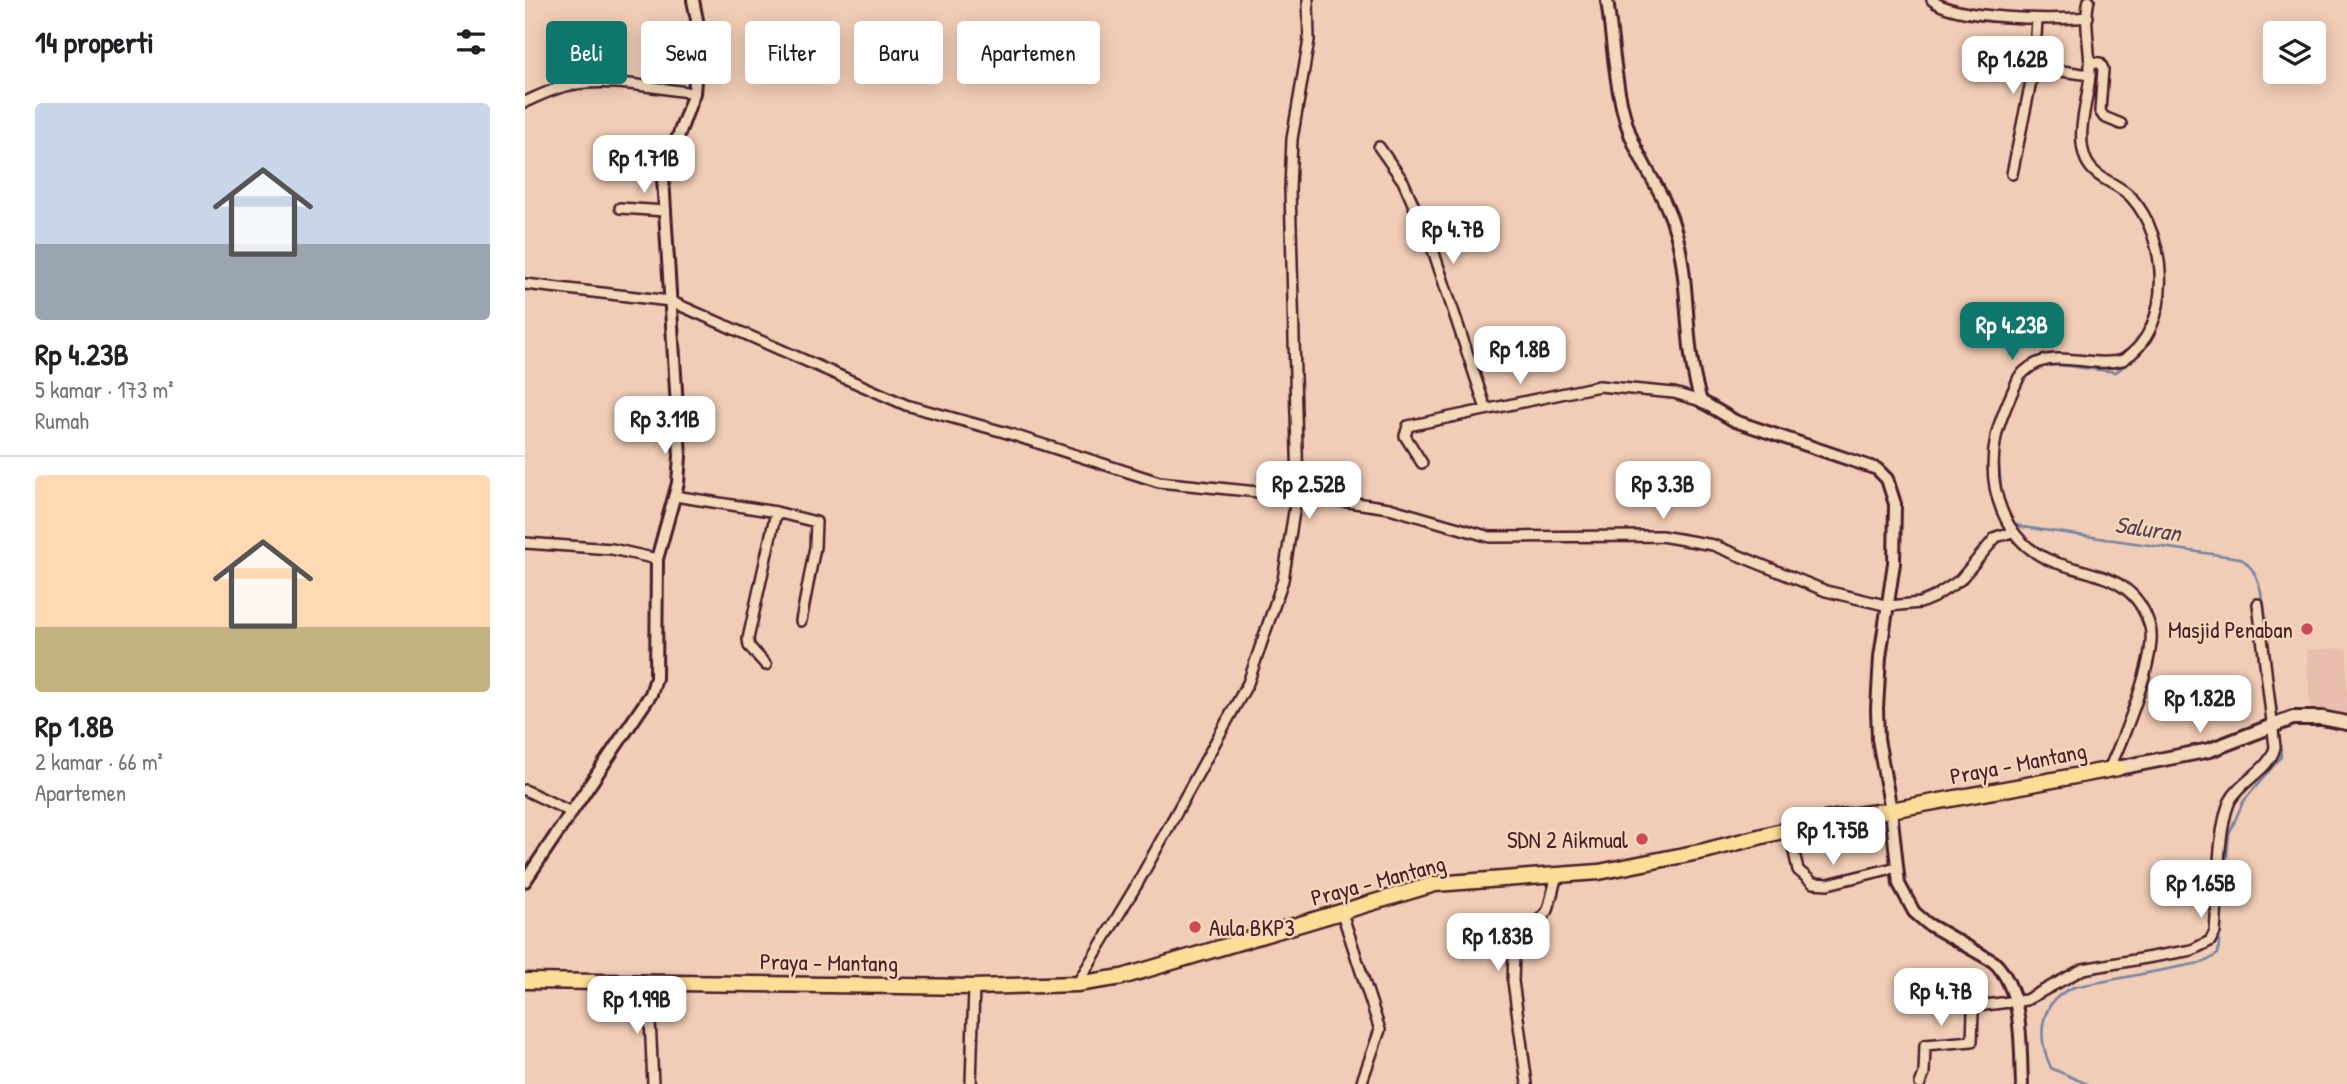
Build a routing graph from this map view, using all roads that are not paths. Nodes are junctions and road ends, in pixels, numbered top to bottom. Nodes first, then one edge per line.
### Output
1 (693, 0) edge
2 (1308, 0) edge
3 (1607, 0) edge
4 (1932, 0) edge
5 (2089, 0) edge
6 (2088, 17) junction
7 (2037, 20) junction
8 (2094, 63) junction
9 (2034, 67) junction
10 (2090, 75) junction
11 (694, 93) junction
12 (525, 102) edge
13 (2121, 124) dead end
14 (1378, 147) dead end
15 (2012, 174) dead end
16 (620, 208) dead end
17 (665, 211) junction
18 (525, 284) edge
19 (670, 301) junction
20 (1701, 401) junction
21 (1486, 409) junction
22 (1422, 463) dead end
23 (675, 496) junction
24 (1297, 497) junction
25 (776, 512) junction
26 (2012, 532) junction
27 (525, 543) edge
28 (657, 559) junction
29 (2258, 604) dead end
30 (1889, 606) junction
31 (801, 621) dead end
32 (766, 665) dead end
33 (2347, 723) edge
34 (2274, 724) junction
35 (2119, 767) junction
36 (525, 790) edge
37 (1891, 810) junction
38 (571, 812) junction
39 (1789, 829) junction
40 (1897, 867) junction
41 (1557, 875) junction
42 (525, 881) edge
43 (1342, 913) junction
44 (525, 981) edge
45 (630, 982) junction
46 (1077, 984) junction
47 (974, 987) junction
48 (2014, 1003) junction
49 (653, 1084) edge
50 (971, 1084) edge
51 (1361, 1084) edge
52 (1527, 1084) edge
53 (1920, 1084) edge
54 (2022, 1084) edge

1 - 11 street
2 - 24 street
3 - 20 street
4 - 7 street
5 - 6 street
6 - 7 street
6 - 8 street
7 - 9 street
8 - 10 street
8 - 13 street
9 - 10 street
9 - 15 street
10 - 26 street
11 - 12 street
11 - 17 street
14 - 21 street
16 - 17 street
17 - 19 street
18 - 19 street
19 - 23 street
19 - 24 street
20 - 21 street
20 - 30 street
21 - 22 street
23 - 25 street
23 - 28 street
24 - 30 street
24 - 46 street
25 - 31 street
25 - 32 street
26 - 30 street
26 - 35 street
27 - 28 street
28 - 38 street
29 - 34 street
30 - 37 street
33 - 34 main road, Praya - Mantang
34 - 35 main road, Praya - Mantang
34 - 48 street
35 - 37 main road, Praya - Mantang
36 - 38 street
37 - 39 main road, Praya - Mantang
37 - 40 street
38 - 42 street
39 - 40 street
39 - 41 main road, Praya - Mantang
40 - 48 street
41 - 43 main road, Praya - Mantang
41 - 52 street
43 - 46 main road, Praya - Mantang
43 - 51 street
44 - 45 main road, Praya - Mantang
45 - 47 main road, Praya - Mantang
45 - 49 street
46 - 47 main road, Praya - Mantang
47 - 50 street
48 - 53 street
48 - 54 street

